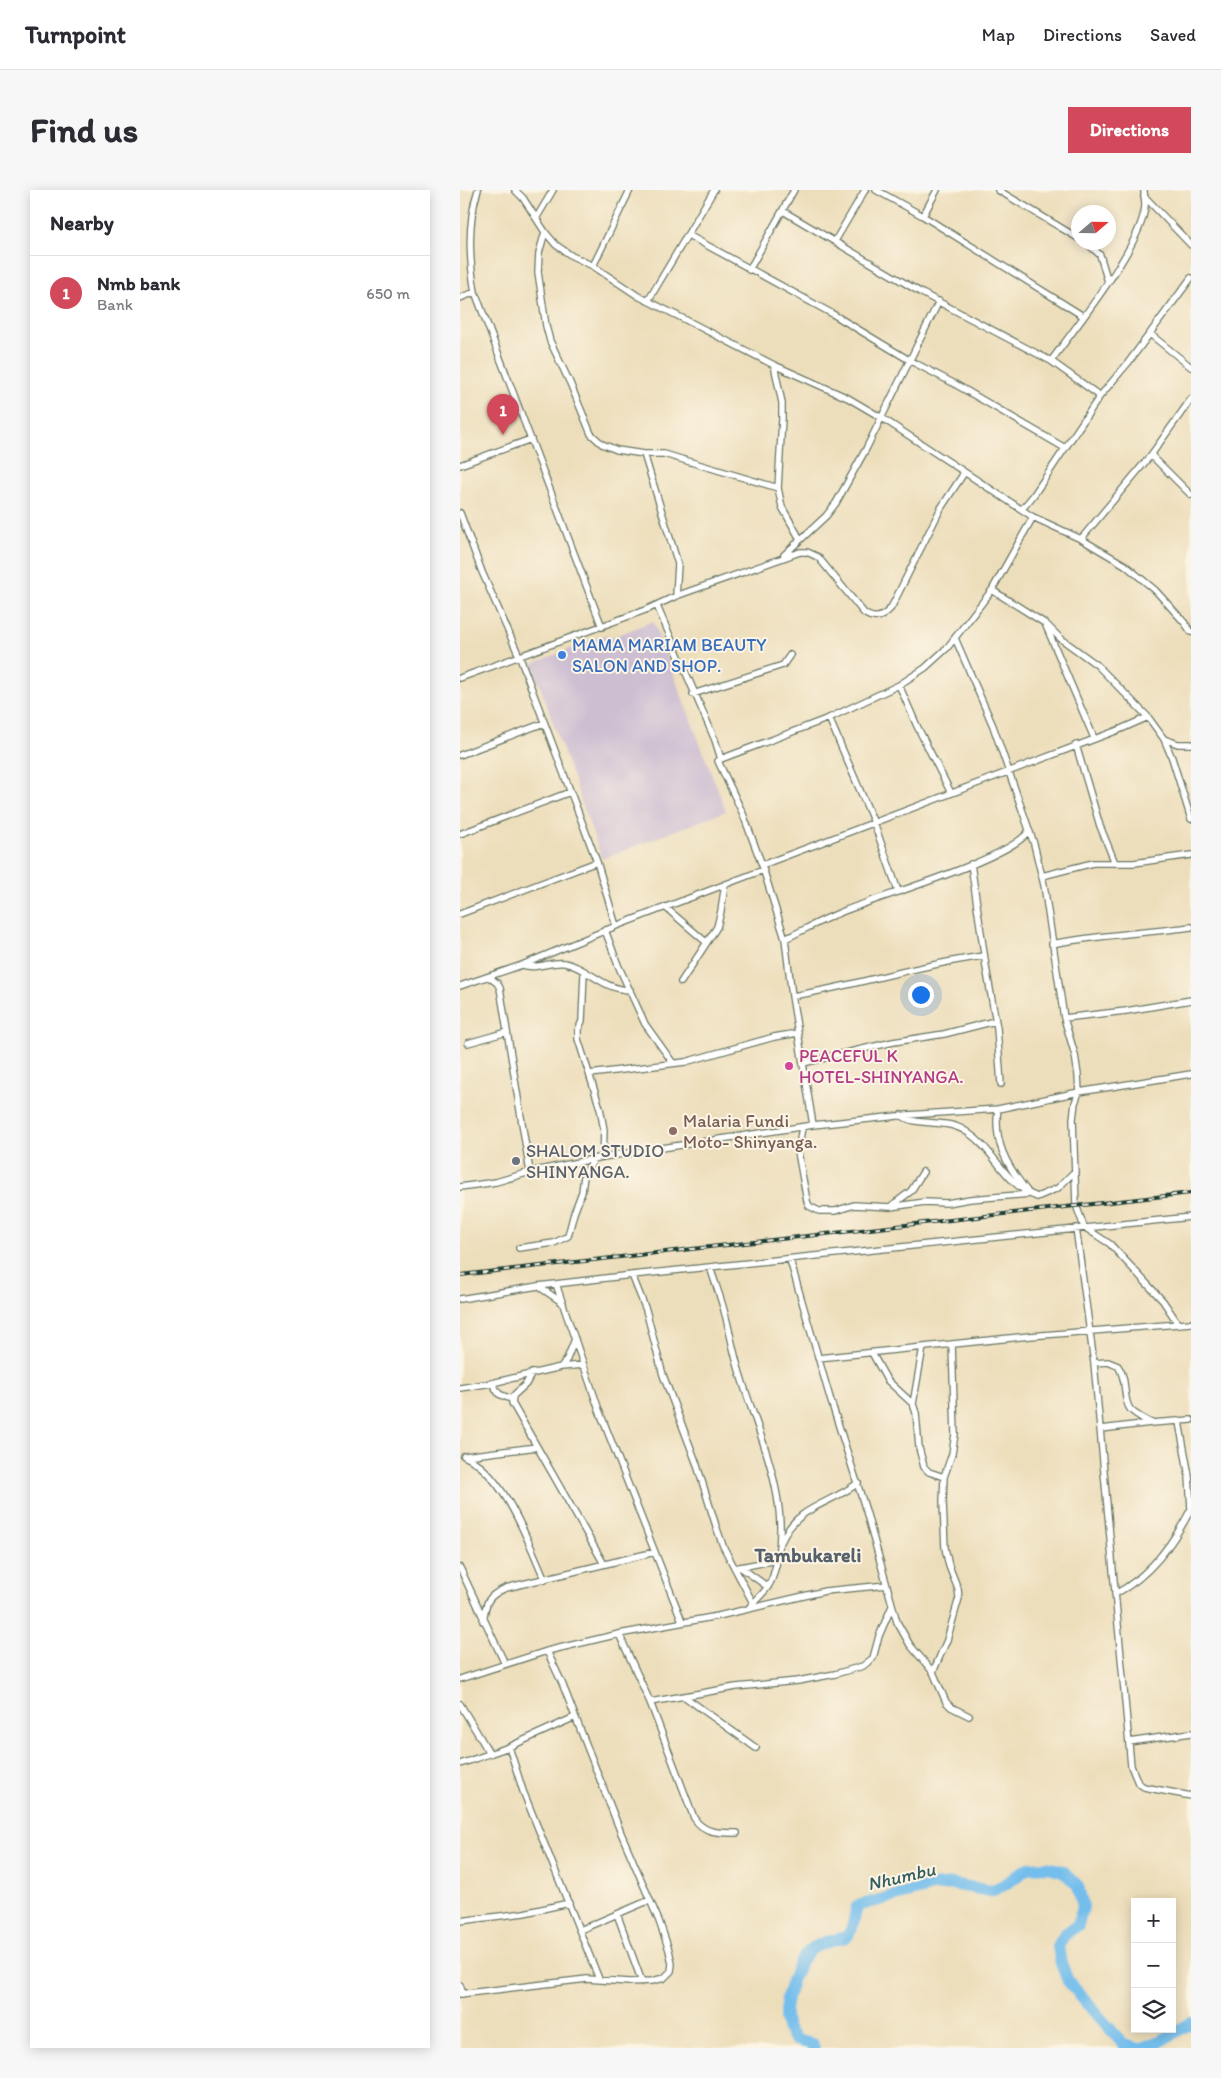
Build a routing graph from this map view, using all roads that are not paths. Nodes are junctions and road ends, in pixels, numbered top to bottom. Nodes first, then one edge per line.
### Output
1 (478, 190) edge
2 (514, 190) edge
3 (553, 190) edge
4 (630, 190) edge
5 (714, 190) edge
6 (794, 190) edge
7 (865, 190) edge
8 (876, 190) edge
9 (938, 190) edge
10 (998, 190) edge
11 (1010, 193) edge
12 (1144, 193) edge
13 (783, 211) junction
14 (536, 216) junction
15 (923, 216) junction
16 (545, 232) junction
17 (1071, 233) edge
18 (688, 235) junction
19 (836, 241) junction
20 (1191, 245) edge
21 (1095, 250) edge
22 (593, 266) junction
23 (749, 270) junction
24 (1191, 278) edge
25 (1108, 282) junction
26 (475, 292) junction
27 (460, 298) edge
28 (648, 301) junction
29 (939, 301) junction
30 (1082, 316) junction
31 (1150, 334) junction
32 (909, 360) junction
33 (1051, 362) junction
34 (774, 365) junction
35 (1191, 367) edge
36 (1100, 396) junction
37 (1190, 402) edge
38 (882, 418) junction
39 (532, 438) junction
40 (1065, 448) junction
41 (644, 454) junction
42 (1151, 456) junction
43 (460, 465) edge
44 (964, 473) junction
45 (778, 488) junction
46 (1191, 496) edge
47 (1022, 509) junction
48 (460, 513) edge
49 (1034, 517) junction
50 (800, 539) junction
51 (1081, 539) junction
52 (782, 557) junction
53 (992, 590) junction
54 (676, 596) junction
55 (657, 606) junction
56 (1046, 624) junction
57 (602, 626) junction
58 (1191, 632) edge
59 (955, 638) junction
60 (790, 655) dead end
61 (520, 658) junction
62 (460, 678) edge
63 (899, 685) junction
64 (693, 694) junction
65 (1148, 717) junction
66 (829, 718) junction
67 (544, 723) junction
68 (1094, 738) junction
69 (1164, 739) junction
70 (1191, 744) edge
71 (1076, 745) junction
72 (460, 755) edge
73 (721, 759) junction
74 (1008, 772) junction
75 (570, 792) junction
76 (951, 793) junction
77 (1191, 819) edge
78 (874, 823) junction
79 (1029, 831) junction
80 (460, 834) edge
81 (1191, 855) edge
82 (597, 862) junction
83 (1115, 863) junction
84 (971, 864) junction
85 (763, 868) junction
86 (1042, 876) junction
87 (725, 884) junction
88 (898, 891) junction
89 (665, 908) junction
90 (460, 914) edge
91 (616, 926) junction
92 (1191, 927) edge
93 (606, 930) junction
94 (785, 939) junction
95 (706, 942) junction
96 (1052, 944) junction
97 (984, 956) junction
98 (522, 965) junction
99 (584, 973) junction
100 (489, 977) junction
101 (681, 982) dead end
102 (460, 986) edge
103 (630, 990) junction
104 (792, 996) junction
105 (1191, 1000) edge
106 (1064, 1018) junction
107 (995, 1021) junction
108 (507, 1032) junction
109 (798, 1033) junction
110 (468, 1043) dead end
111 (673, 1063) junction
112 (803, 1063) junction
113 (590, 1074) junction
114 (1191, 1074) edge
115 (1001, 1084) dead end
116 (1079, 1092) junction
117 (998, 1109) junction
118 (901, 1115) junction
119 (813, 1125) junction
120 (802, 1127) junction
121 (604, 1157) junction
122 (594, 1159) junction
123 (1075, 1170) junction
124 (530, 1172) junction
125 (923, 1172) dead end
126 (460, 1187) edge
127 (1030, 1194) junction
128 (890, 1207) junction
129 (1191, 1217) edge
130 (1084, 1227) junction
131 (1076, 1228) junction
132 (519, 1248) dead end
133 (790, 1260) junction
134 (710, 1267) junction
135 (632, 1275) junction
136 (556, 1284) junction
137 (538, 1286) junction
138 (460, 1299) edge
139 (564, 1304) junction
140 (1191, 1323) edge
141 (1179, 1325) junction
142 (1091, 1331) junction
143 (575, 1339) junction
144 (952, 1344) junction
145 (924, 1347) junction
146 (872, 1352) junction
147 (818, 1358) junction
148 (1094, 1363) junction
149 (584, 1365) junction
150 (561, 1367) junction
151 (532, 1373) junction
152 (492, 1383) junction
153 (460, 1388) edge
154 (511, 1399) junction
155 (913, 1404) junction
156 (1191, 1420) edge
157 (1180, 1422) junction
158 (1151, 1423) junction
159 (1101, 1429) junction
160 (537, 1446) junction
161 (462, 1456) edge
162 (1190, 1477) edge
163 (944, 1478) junction
164 (858, 1483) junction
165 (1191, 1509) edge
166 (780, 1544) junction
167 (655, 1552) junction
168 (776, 1560) junction
169 (604, 1564) junction
170 (460, 1568) edge
171 (737, 1568) junction
172 (544, 1580) junction
173 (887, 1585) junction
174 (768, 1587) junction
175 (1115, 1594) junction
176 (752, 1603) junction
177 (892, 1606) junction
178 (748, 1609) junction
179 (483, 1621) junction
180 (682, 1622) junction
181 (619, 1634) junction
182 (547, 1651) junction
183 (505, 1664) junction
184 (933, 1672) junction
185 (460, 1679) edge
186 (685, 1697) junction
187 (650, 1702) junction
188 (460, 1704) edge
189 (969, 1716) dead end
190 (575, 1717) junction
191 (1191, 1733) edge
192 (1129, 1742) junction
193 (509, 1747) junction
194 (756, 1748) dead end
195 (490, 1754) junction
196 (460, 1764) edge
197 (1191, 1796) edge
198 (737, 1833) dead end
199 (650, 1900) junction
200 (569, 1903) junction
201 (617, 1914) junction
202 (460, 1921) edge
203 (580, 1930) junction
204 (599, 1979) junction
205 (642, 1982) junction
206 (460, 1985) edge
207 (462, 1994) edge

1 - 26 street
2 - 14 street
3 - 14 street
4 - 22 street
5 - 18 street
6 - 13 street
7 - 19 street
8 - 15 street
9 - 15 street
10 - 11 street
11 - 17 street
12 - 20 street
12 - 25 street
13 - 19 street
13 - 23 street
14 - 16 street
15 - 30 street
16 - 22 street
16 - 41 street
18 - 23 street
18 - 28 street
19 - 29 street
21 - 25 street
22 - 28 street
23 - 32 street
24 - 31 street
25 - 30 street
26 - 27 street
26 - 39 street
28 - 34 street
29 - 32 street
29 - 33 street
30 - 33 street
31 - 35 street
31 - 36 street
32 - 38 street
32 - 40 street
33 - 36 street
34 - 38 street
34 - 45 street
36 - 40 street
37 - 42 street
38 - 44 street
38 - 50 street
39 - 43 street
39 - 57 street
40 - 47 street
41 - 45 street
41 - 54 street
42 - 46 street
42 - 51 street
44 - 47 street
44 - 52 street
45 - 50 street
47 - 49 street
48 - 61 street
49 - 51 street
49 - 53 street
50 - 52 street
51 - 58 street
52 - 54 street
53 - 56 street
53 - 59 street
54 - 55 street
55 - 57 street
55 - 64 street
56 - 65 street
56 - 68 street
57 - 61 street
59 - 63 street
59 - 74 street
60 - 64 street
61 - 62 street
61 - 67 street
63 - 66 street
63 - 76 street
64 - 73 street
65 - 68 street
65 - 69 street
66 - 73 street
66 - 78 street
67 - 72 street
67 - 75 street
68 - 71 street
69 - 70 street
69 - 77 street
71 - 74 street
71 - 83 street
73 - 85 street
74 - 76 street
74 - 79 street
75 - 80 street
75 - 82 street
76 - 78 street
78 - 85 street
78 - 88 street
79 - 84 street
79 - 86 street
81 - 83 street
82 - 90 street
82 - 91 street
83 - 86 street
84 - 88 street
84 - 97 street
85 - 87 street
85 - 94 street
86 - 96 street
87 - 89 street
87 - 95 street
88 - 94 street
89 - 91 street
89 - 95 street
91 - 93 street
92 - 96 street
93 - 98 street
93 - 103 street
94 - 104 street
95 - 101 street
96 - 106 street
97 - 104 street
97 - 107 street
98 - 99 street
98 - 100 street
99 - 103 street
99 - 113 street
100 - 102 street
100 - 108 street
103 - 111 street
104 - 109 street
105 - 106 street
106 - 116 street
107 - 112 street
107 - 115 street
108 - 110 street
108 - 124 street
109 - 111 street
109 - 112 street
111 - 113 street
112 - 119 street
113 - 121 street
114 - 116 street
116 - 117 street
116 - 123 street
117 - 118 street
117 - 127 street
118 - 119 street
118 - 127 street
119 - 120 street
120 - 121 street
120 - 128 street
121 - 122 street
122 - 124 street
122 - 132 street
123 - 127 street
123 - 130 street
124 - 126 street
125 - 128 street
127 - 128 street
129 - 130 street
130 - 131 street
130 - 141 street
131 - 133 street
131 - 142 street
133 - 134 street
133 - 147 street
134 - 135 street
134 - 166 street
135 - 136 street
135 - 171 street
136 - 137 street
136 - 139 street
137 - 138 street
137 - 139 street
139 - 143 street
140 - 141 street
141 - 142 street
142 - 144 street
142 - 148 street
143 - 149 street
143 - 150 street
144 - 145 street
144 - 163 street
145 - 146 street
145 - 155 street
146 - 147 street
146 - 155 street
147 - 164 street
148 - 158 street
148 - 159 street
149 - 150 street
149 - 167 street
150 - 151 street
151 - 152 street
151 - 154 street
152 - 153 street
152 - 154 street
154 - 160 street
155 - 163 street
156 - 157 street
157 - 158 street
157 - 162 street
158 - 159 street
159 - 175 street
160 - 161 street
160 - 169 street
161 - 172 street
162 - 165 street
163 - 184 street
164 - 166 street
164 - 173 street
165 - 175 street
166 - 168 street
167 - 169 street
167 - 180 street
168 - 171 street
168 - 174 street
169 - 172 street
170 - 179 street
171 - 174 street
171 - 176 street
172 - 179 street
173 - 177 street
173 - 178 street
174 - 176 street
175 - 192 street
176 - 178 street
177 - 184 street
177 - 186 street
178 - 180 street
179 - 183 street
180 - 181 street
181 - 182 street
181 - 187 street
182 - 183 street
182 - 190 street
183 - 185 street
184 - 189 street
186 - 187 street
186 - 194 street
187 - 198 street
188 - 195 street
190 - 193 street
190 - 199 street
191 - 192 street
192 - 197 street
193 - 195 street
193 - 200 street
195 - 196 street
199 - 201 street
199 - 205 street
200 - 202 street
200 - 203 street
201 - 203 street
201 - 205 street
203 - 204 street
204 - 205 street
204 - 207 street
206 - 207 street

